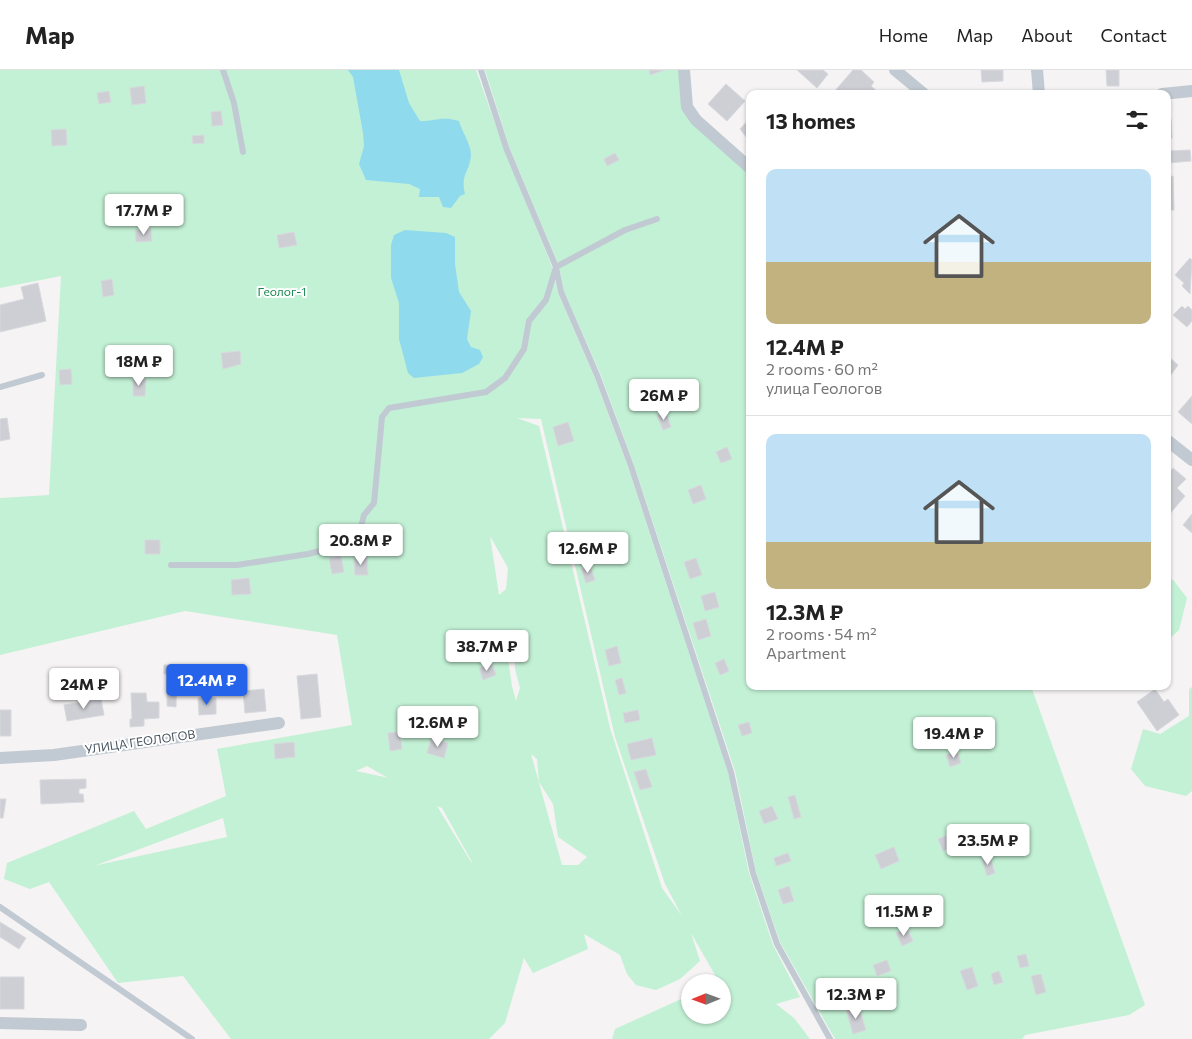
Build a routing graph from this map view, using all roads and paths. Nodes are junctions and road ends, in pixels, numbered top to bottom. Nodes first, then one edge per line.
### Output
1 (222, 70) edge
2 (481, 70) edge
3 (684, 70) edge
4 (895, 70) edge
5 (1037, 70) edge
6 (919, 90) edge
7 (1038, 90) edge
8 (1192, 91) edge
9 (1171, 93) edge
10 (243, 152) dead end
11 (746, 164) edge
12 (657, 219) dead end
13 (556, 267) junction
14 (42, 375) dead end
15 (0, 387) edge
16 (1171, 443) edge
17 (1192, 460) edge
18 (171, 565) dead end
19 (279, 723) dead end
20 (0, 758) edge
21 (0, 907) edge
22 (0, 1023) edge
23 (81, 1024) dead end
24 (192, 1039) edge
25 (830, 1039) edge

1 - 10 lane
2 - 13 lane
3 - 11 street
4 - 6 street
5 - 7 street
8 - 9 street
12 - 13 lane
13 - 18 lane
13 - 25 lane
14 - 15 lane
16 - 17 street
19 - 20 street, УЛИЦА ГЕОЛОГОВ
21 - 24 lane
22 - 23 street

